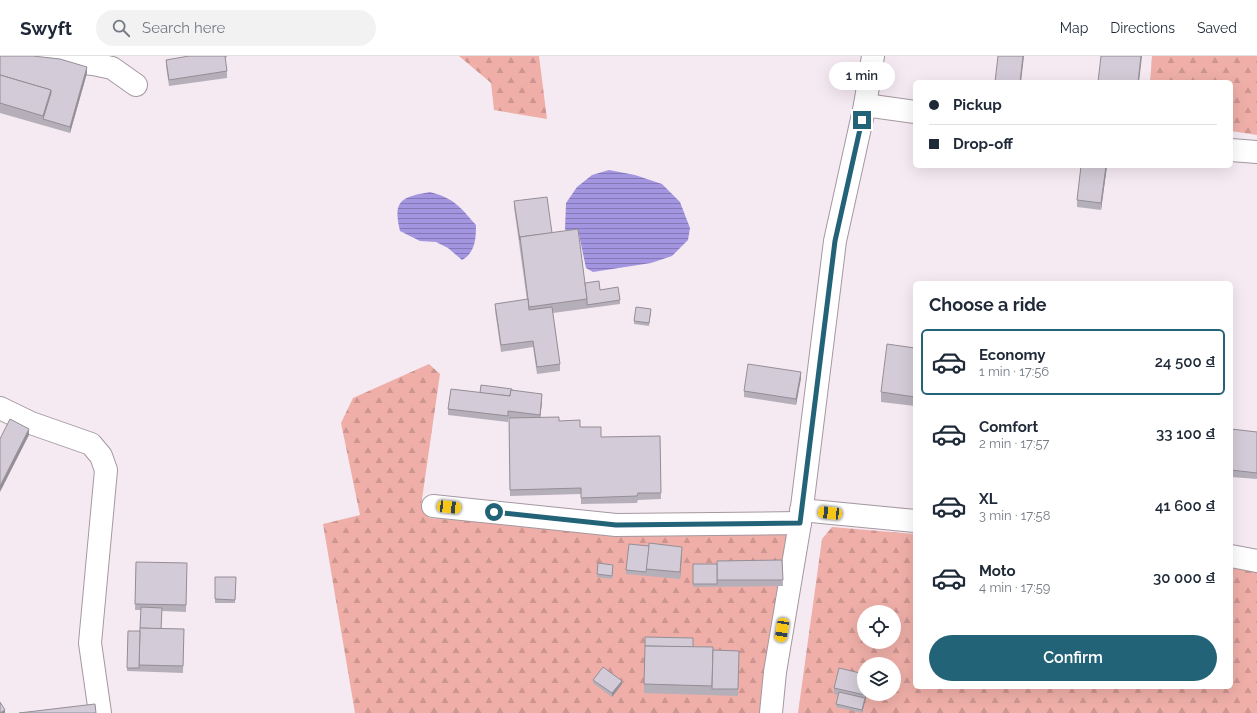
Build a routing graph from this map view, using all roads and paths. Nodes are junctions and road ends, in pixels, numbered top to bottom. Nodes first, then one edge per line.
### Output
1 (3, 56) edge
2 (873, 56) edge
3 (136, 85) dead end
4 (865, 105) junction
5 (913, 112) edge
6 (1233, 150) edge
7 (1257, 152) edge
8 (0, 408) edge
9 (434, 506) dead end
10 (801, 516) junction
11 (913, 522) edge
12 (1233, 556) edge
13 (1257, 561) edge
14 (100, 713) edge
15 (771, 713) edge

1 - 3 street
2 - 4 street
4 - 5 street
4 - 10 street
6 - 7 street
8 - 14 street
9 - 10 street
10 - 11 street
10 - 15 street
12 - 13 street

